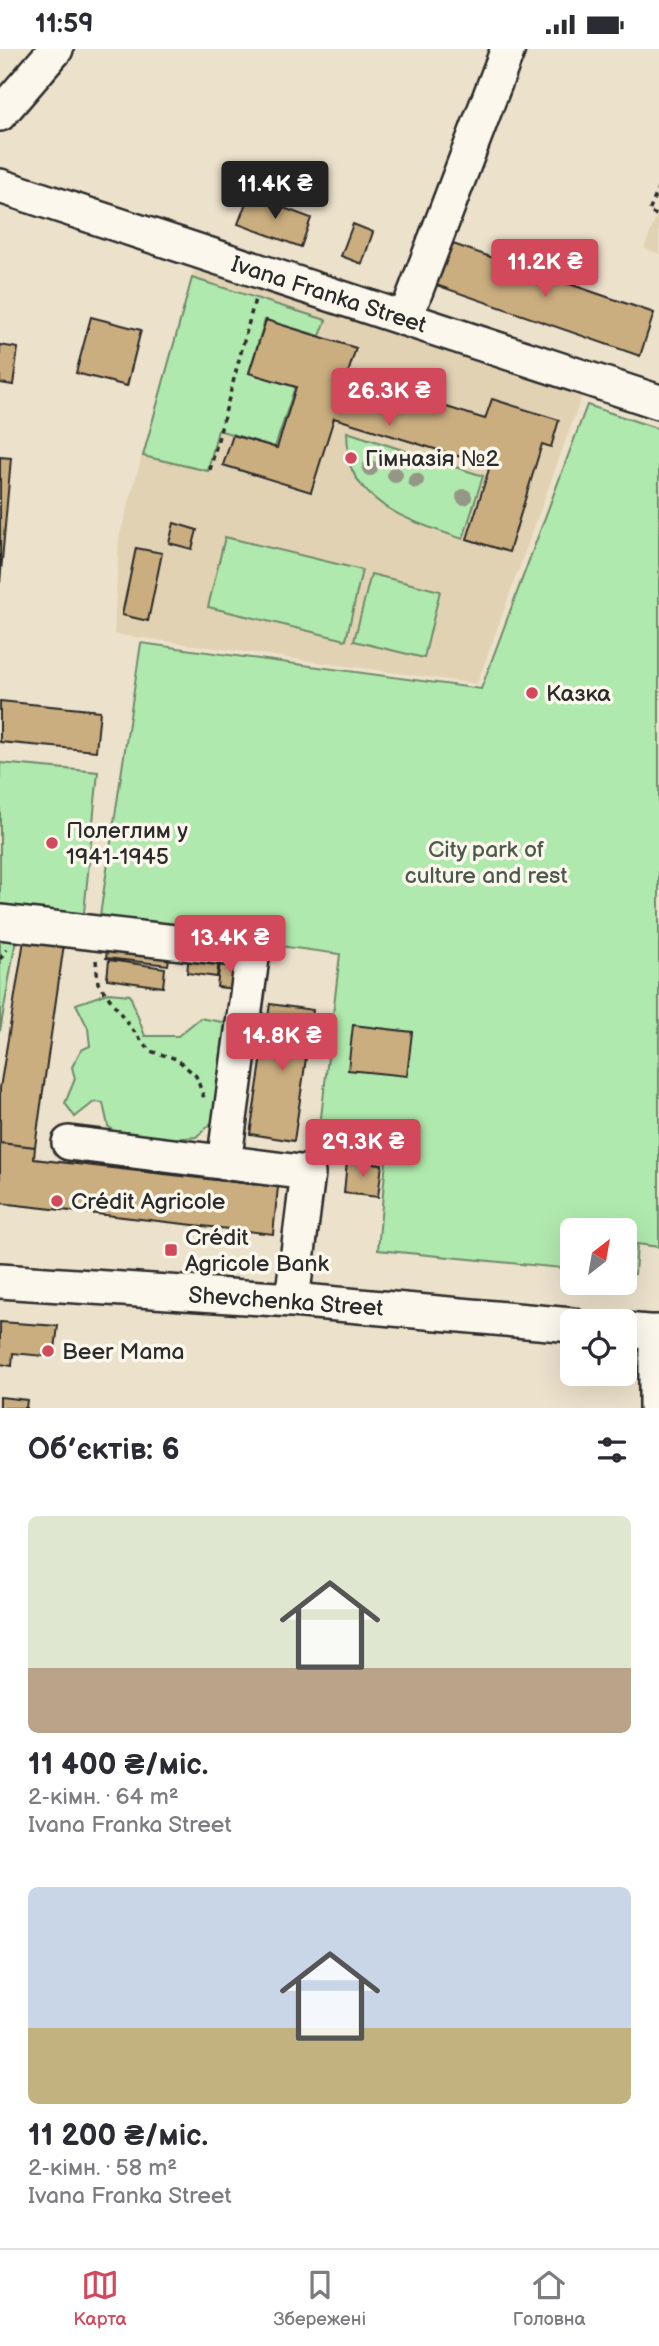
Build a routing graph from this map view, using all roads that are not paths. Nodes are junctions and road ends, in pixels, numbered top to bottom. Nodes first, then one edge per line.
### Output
1 (56, 49) edge
2 (508, 49) edge
3 (0, 114) edge
4 (0, 186) edge
5 (405, 319) junction
6 (659, 402) edge
7 (0, 922) edge
8 (69, 1143) dead end
9 (224, 1163) junction
10 (0, 1281) edge
11 (292, 1300) junction
12 (560, 1324) edge
13 (647, 1332) edge
14 (656, 1408) edge

1 - 3 street
2 - 5 street
4 - 5 street, Ivana Franka Street
5 - 6 street, Ivana Franka Street
7 - 9 street
8 - 9 street
9 - 11 street
10 - 11 street, Shevchenka Street
11 - 12 street, Shevchenka Street
13 - 14 street

